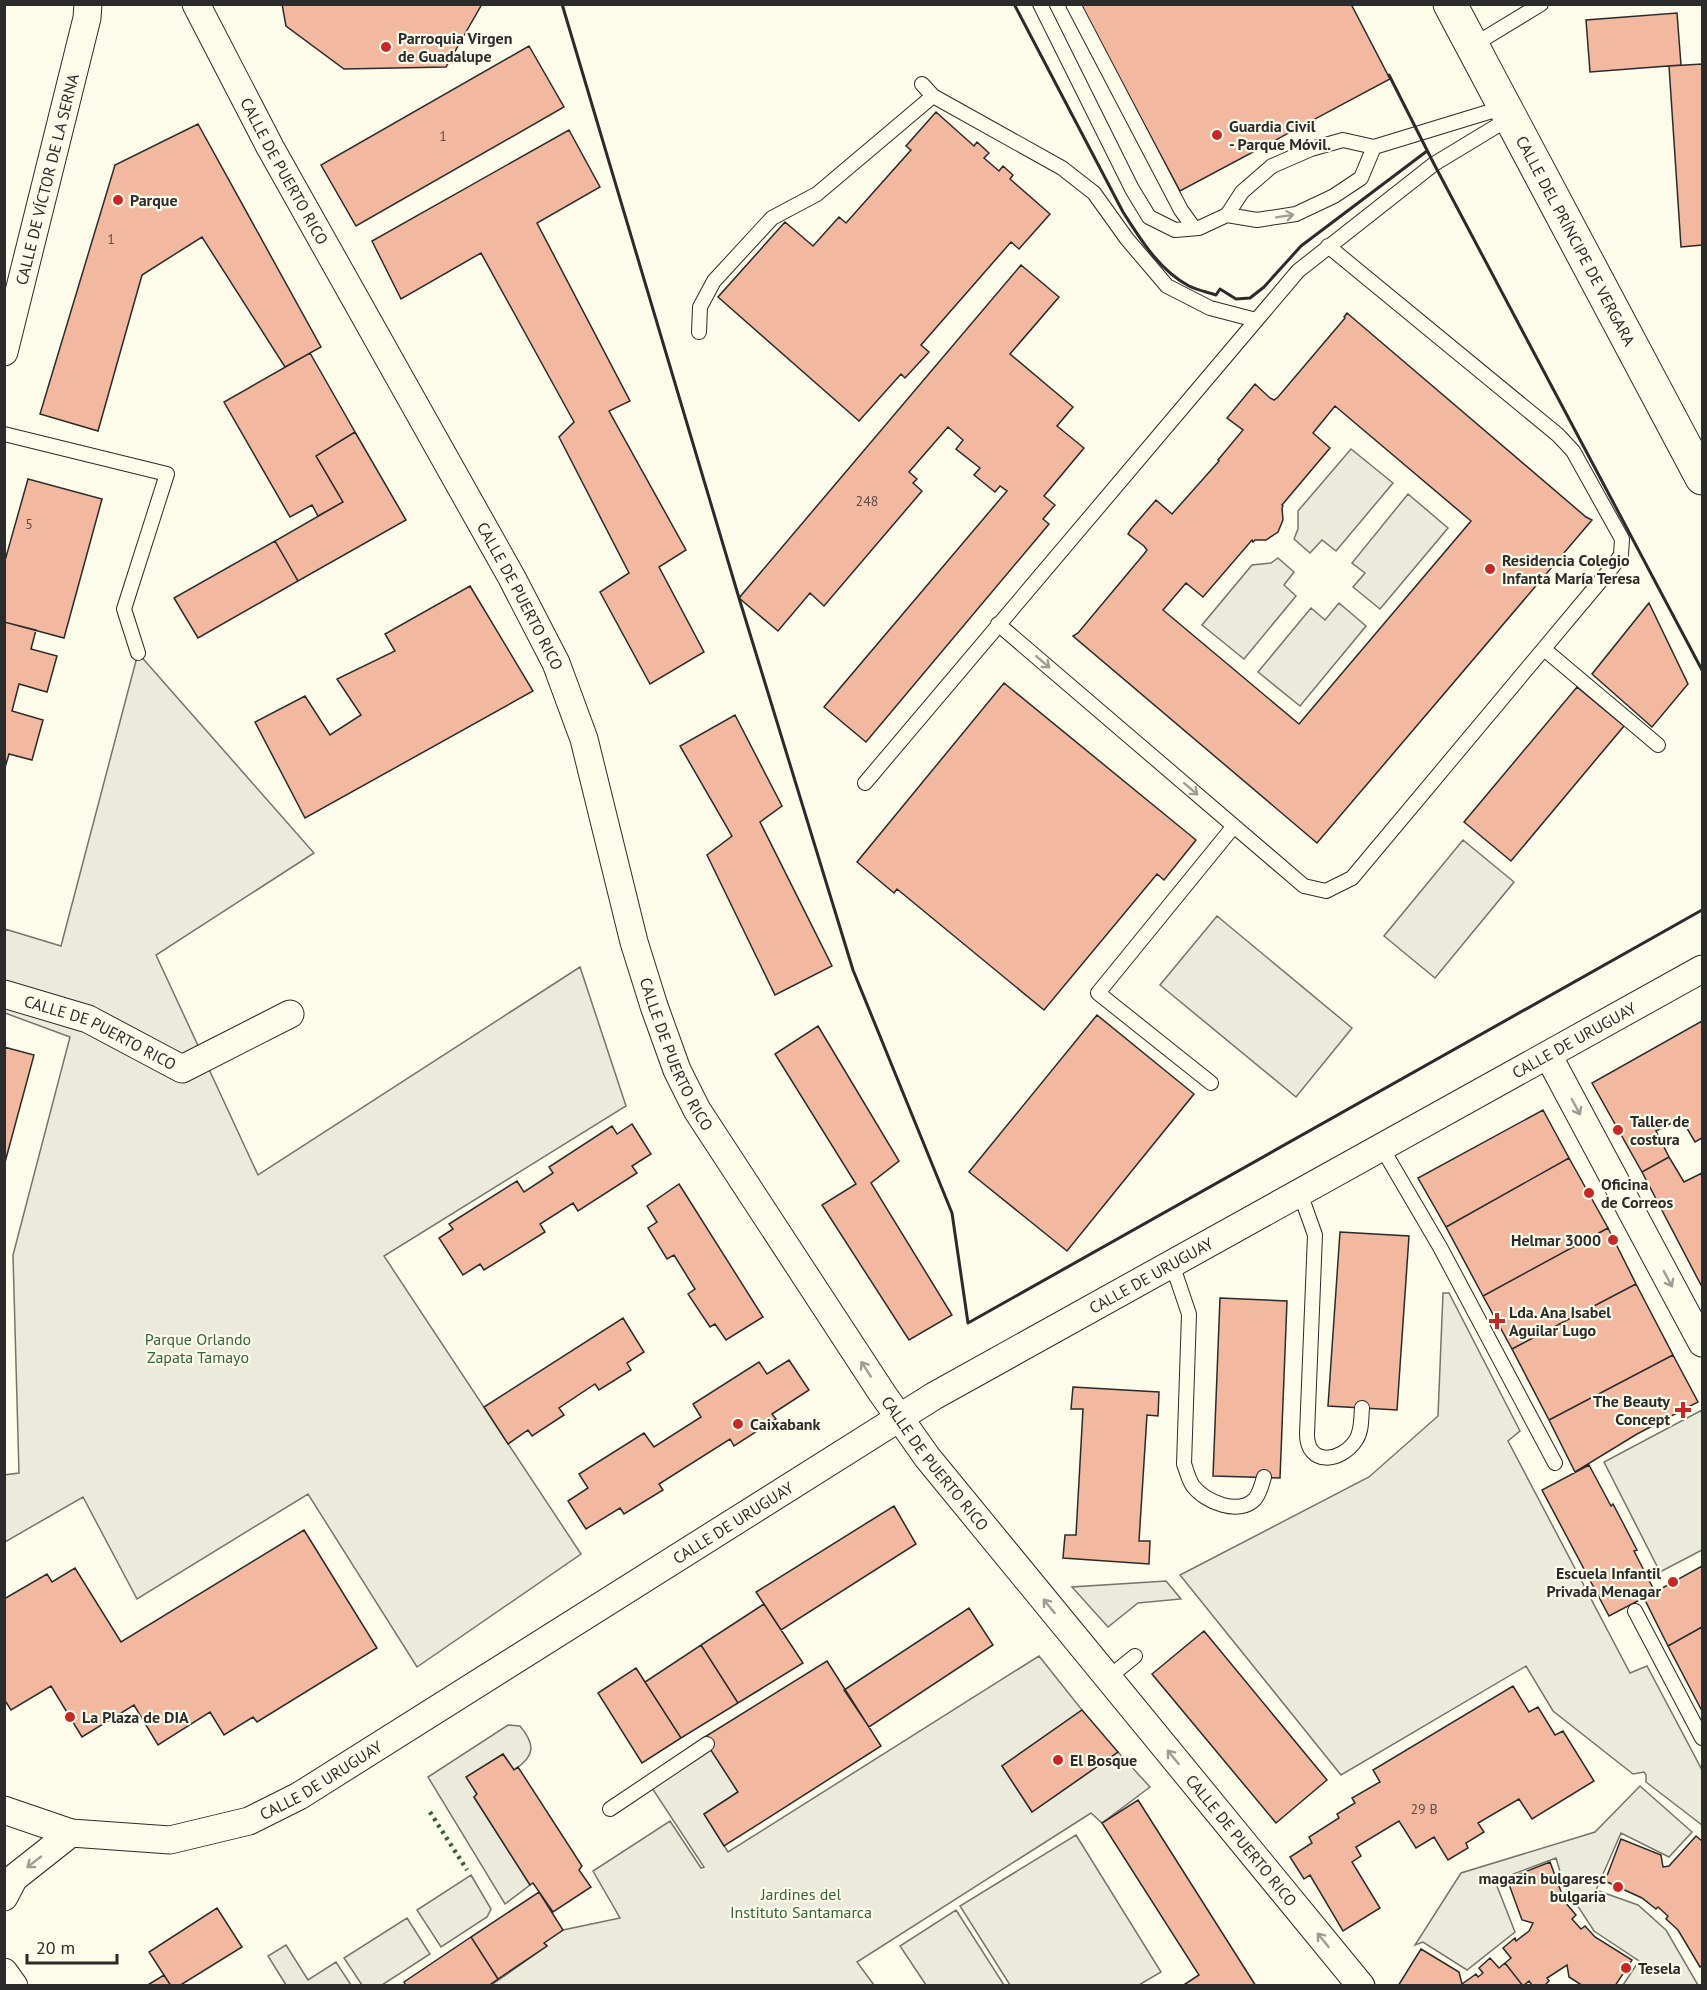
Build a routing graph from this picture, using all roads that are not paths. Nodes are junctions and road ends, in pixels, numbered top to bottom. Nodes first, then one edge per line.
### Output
1 (88, 4) edge
2 (196, 4) edge
3 (1040, 4) edge
4 (1073, 4) edge
5 (1450, 4) edge
6 (1540, 4) edge
7 (1472, 46) junction
8 (922, 84) dead end
9 (933, 96) junction
10 (1507, 113) junction
11 (1374, 147) junction
12 (1227, 215) junction
13 (1194, 228) junction
14 (1328, 246) junction
15 (1256, 320) junction
16 (699, 333) dead end
17 (4, 352) edge
18 (4, 435) edge
19 (1702, 478) edge
20 (998, 624) junction
21 (1544, 648) junction
22 (138, 653) dead end
23 (1658, 745) dead end
24 (865, 783) dead end
25 (1234, 826) junction
26 (1702, 969) edge
27 (4, 994) edge
28 (290, 1014) dead end
29 (1548, 1055) junction
30 (1211, 1083) dead end
31 (1382, 1148) junction
32 (1300, 1193) junction
33 (1172, 1264) junction
34 (1702, 1343) edge
35 (1362, 1408) dead end
36 (898, 1417) junction
37 (1555, 1463) dead end
38 (1264, 1477) dead end
39 (1635, 1611) dead end
40 (1135, 1656) dead end
41 (1108, 1678) junction
42 (1702, 1738) edge
43 (707, 1744) dead end
44 (610, 1809) dead end
45 (4, 1810) edge
46 (71, 1833) junction
47 (4, 1897) edge
48 (4, 1972) edge
49 (14, 1986) edge
50 (1360, 1986) edge

1 - 17 street, CALLE DE VÍCTOR DE LA SERNA
36 -> 2 street, CALLE DE PUERTO RICO
3 - 13 lane
4 - 13 lane
5 - 7 main road, CALLE DEL PRÍNCIPE DE VERGARA
6 - 7 lane
7 - 10 main road, CALLE DEL PRÍNCIPE DE VERGARA
8 - 9 lane
9 - 15 lane
9 - 16 lane
10 - 11 lane
10 - 14 lane
10 - 19 main road, CALLE DEL PRÍNCIPE DE VERGARA
11 - 12 lane
12 -> 11 lane
12 - 13 lane
14 - 15 lane
14 - 21 lane
15 - 20 lane
18 - 22 lane
20 - 24 lane
20 -> 25 lane
21 - 23 lane
21 - 25 lane
25 - 30 lane
26 - 29 street, CALLE DE URUGUAY
27 - 28 street, CALLE DE PUERTO RICO
29 - 31 street, CALLE DE URUGUAY
29 -> 34 street
31 - 32 street, CALLE DE URUGUAY
31 - 37 lane
32 - 33 street, CALLE DE URUGUAY
32 - 35 lane
33 - 36 street, CALLE DE URUGUAY
33 - 38 lane
41 -> 36 street, CALLE DE PUERTO RICO
36 - 46 street, CALLE DE URUGUAY
39 - 42 lane
40 - 41 lane
50 -> 41 street, CALLE DE PUERTO RICO
43 - 44 lane
45 - 46 street, CALLE DE URUGUAY
46 -> 47 street
48 - 49 street

